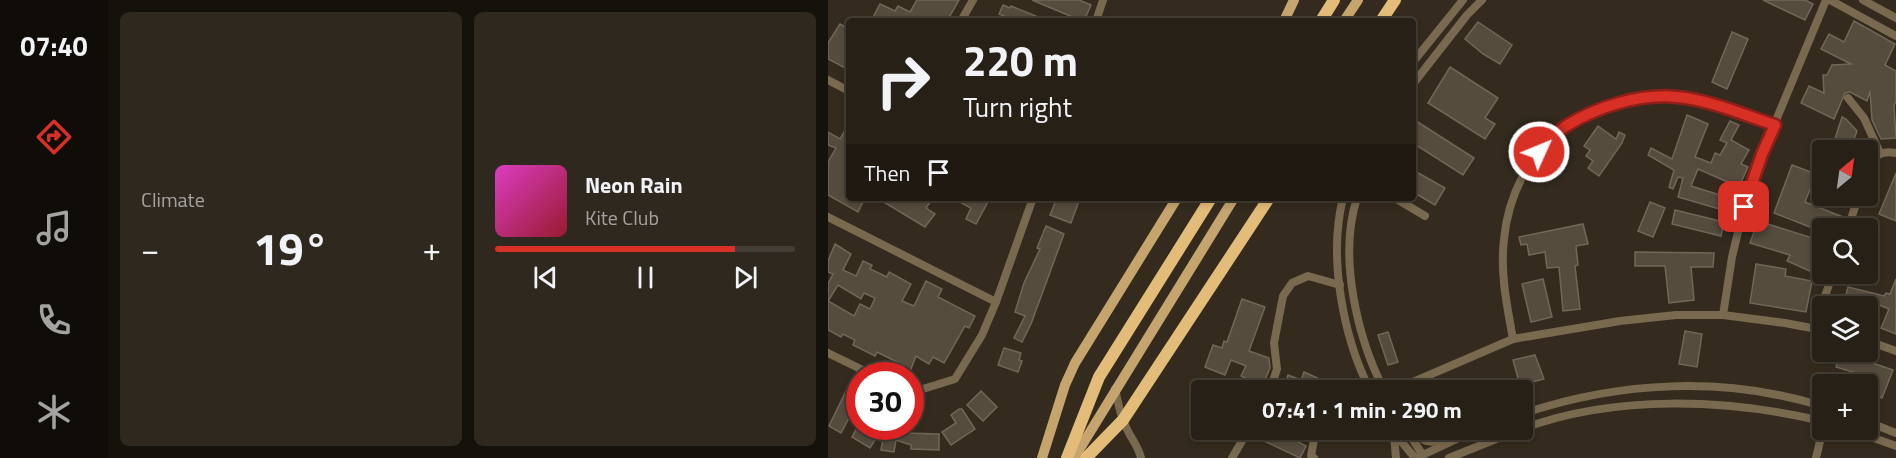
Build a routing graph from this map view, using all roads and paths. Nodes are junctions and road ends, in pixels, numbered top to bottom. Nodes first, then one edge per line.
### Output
1 (973, 0) edge
2 (1103, 0) edge
3 (1294, 0) edge
4 (1334, 0) edge
5 (1358, 0) edge
6 (1395, 0) edge
7 (1463, 0) edge
8 (1482, 0) edge
9 (1828, 0) edge
10 (1863, 0) edge
11 (1894, 14) edge
12 (963, 18) edge
13 (1097, 18) edge
14 (1285, 18) edge
15 (1323, 18) edge
16 (1346, 18) edge
17 (1383, 18) edge
18 (1896, 36) edge
19 (1416, 58) edge
20 (828, 80) edge
21 (1416, 80) edge
22 (846, 89) edge
23 (1848, 98) dead end
24 (1775, 125) junction
25 (1880, 153) junction
26 (1896, 153) edge
27 (1878, 156) edge
28 (1032, 201) edge
29 (1174, 201) edge
30 (1209, 201) edge
31 (1232, 201) edge
32 (1267, 201) edge
33 (1343, 201) edge
34 (1357, 201) edge
35 (1400, 201) edge
36 (1425, 216) dead end
37 (828, 217) edge
38 (1340, 285) junction
39 (996, 302) junction
40 (1723, 315) junction
41 (1812, 328) edge
42 (1513, 339) junction
43 (1878, 345) edge
44 (1896, 351) edge
45 (828, 353) edge
46 (846, 362) edge
47 (1273, 380) edge
48 (1367, 380) edge
49 (1379, 380) edge
50 (1422, 380) edge
51 (924, 389) edge
52 (1115, 389) junction
53 (1812, 402) edge
54 (1533, 411) edge
55 (1812, 419) edge
56 (1123, 420) junction
57 (1533, 426) edge
58 (1878, 426) edge
59 (1896, 433) edge
60 (1243, 440) edge
61 (1314, 440) edge
62 (1393, 440) edge
63 (1401, 440) edge
64 (1411, 440) edge
65 (1424, 440) edge
66 (1454, 440) edge
67 (1494, 440) edge
68 (1820, 440) edge
69 (1878, 440) edge
70 (1447, 443) junction
71 (1896, 446) edge
72 (1312, 457) edge
73 (1419, 457) edge
74 (1042, 458) edge
75 (1067, 458) edge
76 (1074, 458) edge
77 (1086, 458) edge
78 (1141, 458) edge
79 (1232, 458) edge
80 (1396, 458) edge
81 (1449, 458) edge
82 (1816, 458) edge

1 - 12 street
2 - 13 street
3 - 14 main road
4 - 15 highway
5 - 16 main road
6 - 17 highway
7 - 19 street
8 - 21 street
9 - 18 street
9 - 24 street
10 - 11 street
20 - 22 street
23 - 25 street
24 - 40 street
24 - 42 street
25 - 26 street
25 - 27 street
28 - 39 street
29 - 74 main road
30 - 75 highway
31 - 52 main road
32 - 56 highway
33 - 38 street
34 - 49 street
35 - 36 street
37 - 39 street
38 - 47 street
38 - 48 street
39 - 51 street
40 - 41 street
40 - 42 street
42 - 50 street
43 - 44 street
45 - 46 street
52 - 56 street
52 - 76 main road
53 - 54 street
55 - 57 street
56 - 77 highway
56 - 78 street
58 - 59 street
60 - 79 street
61 - 72 street
62 - 80 street
63 - 73 street
64 - 73 street
65 - 70 street
66 - 70 street
67 - 81 street
68 - 82 street
69 - 71 street
70 - 73 street

